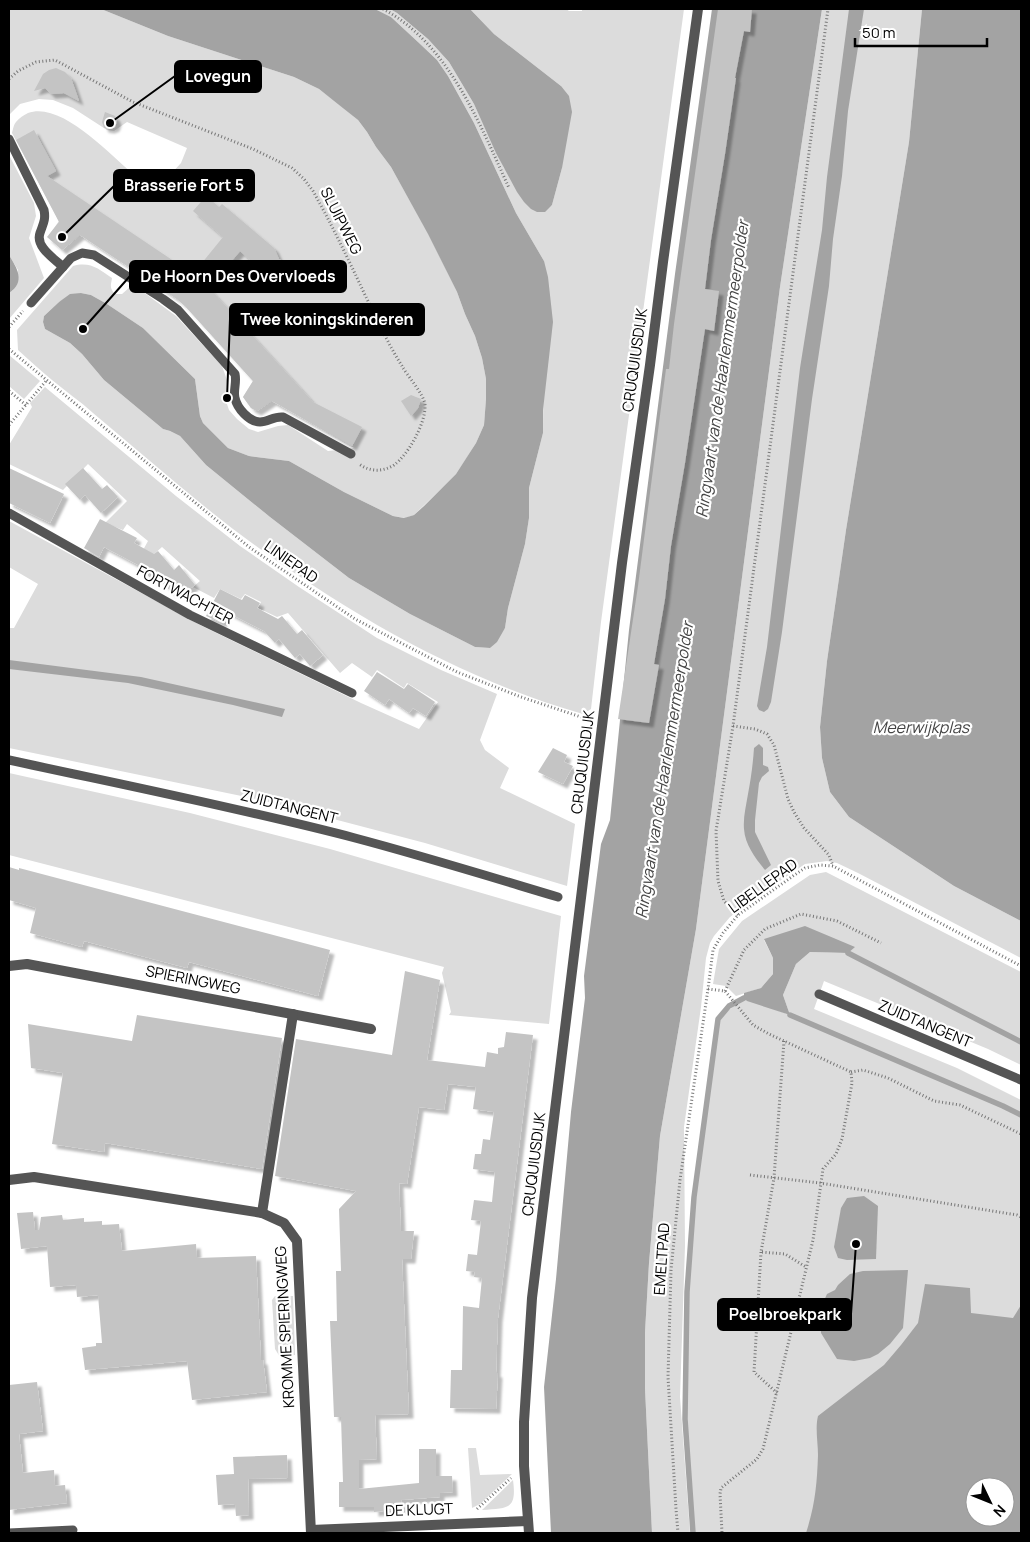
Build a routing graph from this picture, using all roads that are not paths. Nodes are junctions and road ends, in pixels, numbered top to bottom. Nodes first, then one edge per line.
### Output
1 (698, 9) edge
2 (9, 139) edge
3 (63, 267) junction
4 (31, 303) road end
5 (351, 454) road end
6 (9, 513) edge
7 (352, 693) dead end
8 (9, 760) edge
9 (558, 897) dead end
10 (9, 966) edge
11 (819, 994) dead end
12 (293, 1014) junction
13 (371, 1029) dead end
14 (1021, 1080) edge
15 (9, 1180) edge
16 (262, 1213) junction
17 (528, 1521) junction
18 (73, 1530) dead end
19 (311, 1531) edge
20 (9, 1533) edge
21 (529, 1533) edge

1 - 17 street, CRUQUIUSDIJK
2 - 3 lane
3 - 4 lane
3 - 5 lane
6 - 7 lane, FORTWACHTER
8 - 9 lane, ZUIDTANGENT
10 - 12 street, SPIERINGWEG
11 - 14 lane, ZUIDTANGENT
12 - 13 street, SPIERINGWEG
12 - 16 street
15 - 16 street, KROMME SPIERINGWEG
16 - 19 street, KROMME SPIERINGWEG
17 - 19 street, DE KLUGT
17 - 21 street, CRUQUIUSDIJK
18 - 20 lane

